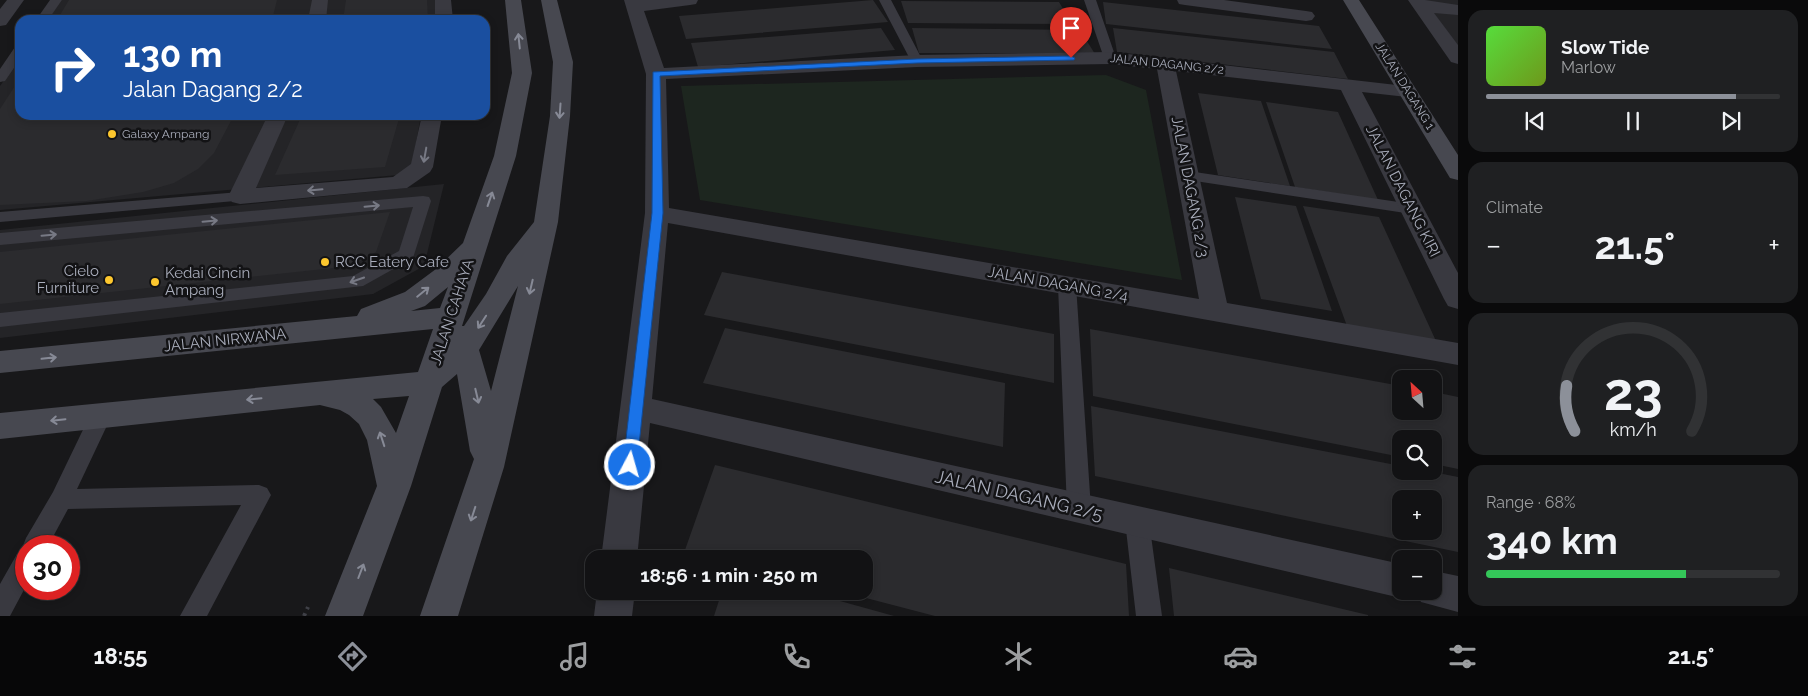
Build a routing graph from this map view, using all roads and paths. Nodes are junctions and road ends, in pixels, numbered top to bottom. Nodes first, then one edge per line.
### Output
1 (16, 0) edge
2 (56, 0) edge
3 (320, 0) edge
4 (443, 0) edge
5 (513, 0) edge
6 (549, 0) edge
7 (690, 0) edge
8 (885, 0) edge
9 (1090, 0) edge
10 (1185, 0) edge
11 (1349, 0) edge
12 (633, 3) edge
13 (1418, 3) edge
14 (1458, 10) edge
15 (46, 15) edge
16 (317, 15) edge
17 (444, 15) edge
18 (1306, 16) dead end
19 (0, 21) edge
20 (15, 57) edge
21 (1110, 58) junction
22 (1458, 58) edge
23 (917, 61) junction
24 (1165, 63) junction
25 (656, 74) junction
26 (0, 78) edge
27 (1348, 84) junction
28 (1407, 91) junction
29 (276, 120) edge
30 (431, 120) edge
31 (1458, 173) edge
32 (1188, 176) junction
33 (240, 197) junction
34 (1412, 209) junction
35 (658, 213) junction
36 (0, 217) edge
37 (546, 222) junction
38 (0, 239) edge
39 (475, 245) junction
40 (1066, 285) junction
41 (1458, 299) edge
42 (1215, 311) junction
43 (450, 317) junction
44 (0, 320) edge
45 (330, 330) junction
46 (464, 349) junction
47 (1458, 354) edge
48 (0, 362) edge
49 (429, 382) junction
50 (303, 394) junction
51 (636, 408) junction
52 (101, 415) junction
53 (0, 426) edge
54 (488, 468) junction
55 (394, 486) junction
56 (61, 499) junction
57 (1079, 509) junction
58 (1137, 522) junction
59 (41, 535) edge
60 (620, 550) edge
61 (1392, 579) edge
62 (15, 582) edge
63 (1442, 590) edge
64 (1458, 594) edge
65 (312, 598) dead end
66 (615, 600) edge
67 (0, 609) edge
68 (193, 616) edge
69 (304, 616) edge
70 (344, 616) edge
71 (439, 616) edge
72 (613, 616) edge
73 (1149, 616) edge

1 - 19 street
2 - 15 lane
3 - 16 street
4 - 17 street
39 -> 5 main road, JALAN CAHAYA
6 -> 37 main road
7 - 12 street
8 - 23 lane
9 - 21 lane
10 - 18 street
11 - 28 main road, JALAN DAGANG 1
12 - 25 street
13 - 14 street
13 - 22 street
20 - 26 lane
21 - 23 street, JALAN DAGANG 2/2
21 - 24 street, JALAN DAGANG 2/2
23 - 25 street, JALAN DAGANG 2/2
24 - 27 street, JALAN DAGANG 2/2
24 - 32 street, JALAN DAGANG 2/3
25 - 35 street
27 - 28 street, JALAN DAGANG 2/2
27 - 34 street, JALAN DAGANG KIRI
28 - 31 main road, JALAN DAGANG 1
29 - 33 street
30 -> 33 street
32 - 34 lane
32 - 42 street, JALAN DAGANG 2/3
33 - 36 lane
34 - 41 street, JALAN DAGANG KIRI
35 - 40 street, JALAN DAGANG 2/4
35 - 51 street
37 -> 46 main road
37 -> 54 main road
38 -> 44 lane
39 - 43 main road, JALAN CAHAYA
45 -> 39 main road
40 - 42 street, JALAN DAGANG 2/4
40 - 57 lane
42 - 47 street, JALAN DAGANG 2/4
43 - 45 main road, JALAN NIRWANA
43 - 46 main road
43 - 49 main road, JALAN CAHAYA
48 -> 45 main road, JALAN NIRWANA
46 - 49 main road
46 -> 54 main road
49 - 50 main road
49 - 55 main road, JALAN CAHAYA
50 -> 52 main road
55 -> 50 main road
51 - 57 street, JALAN DAGANG 2/5
51 - 60 street
52 -> 53 main road
52 - 56 lane
54 -> 71 main road
70 -> 55 main road, JALAN CAHAYA
56 - 59 lane
56 - 68 lane
57 - 58 street, JALAN DAGANG 2/5
58 - 61 street, JALAN DAGANG 2/5
58 - 73 lane
62 - 67 lane
63 - 64 street
65 - 69 path
66 - 72 street

